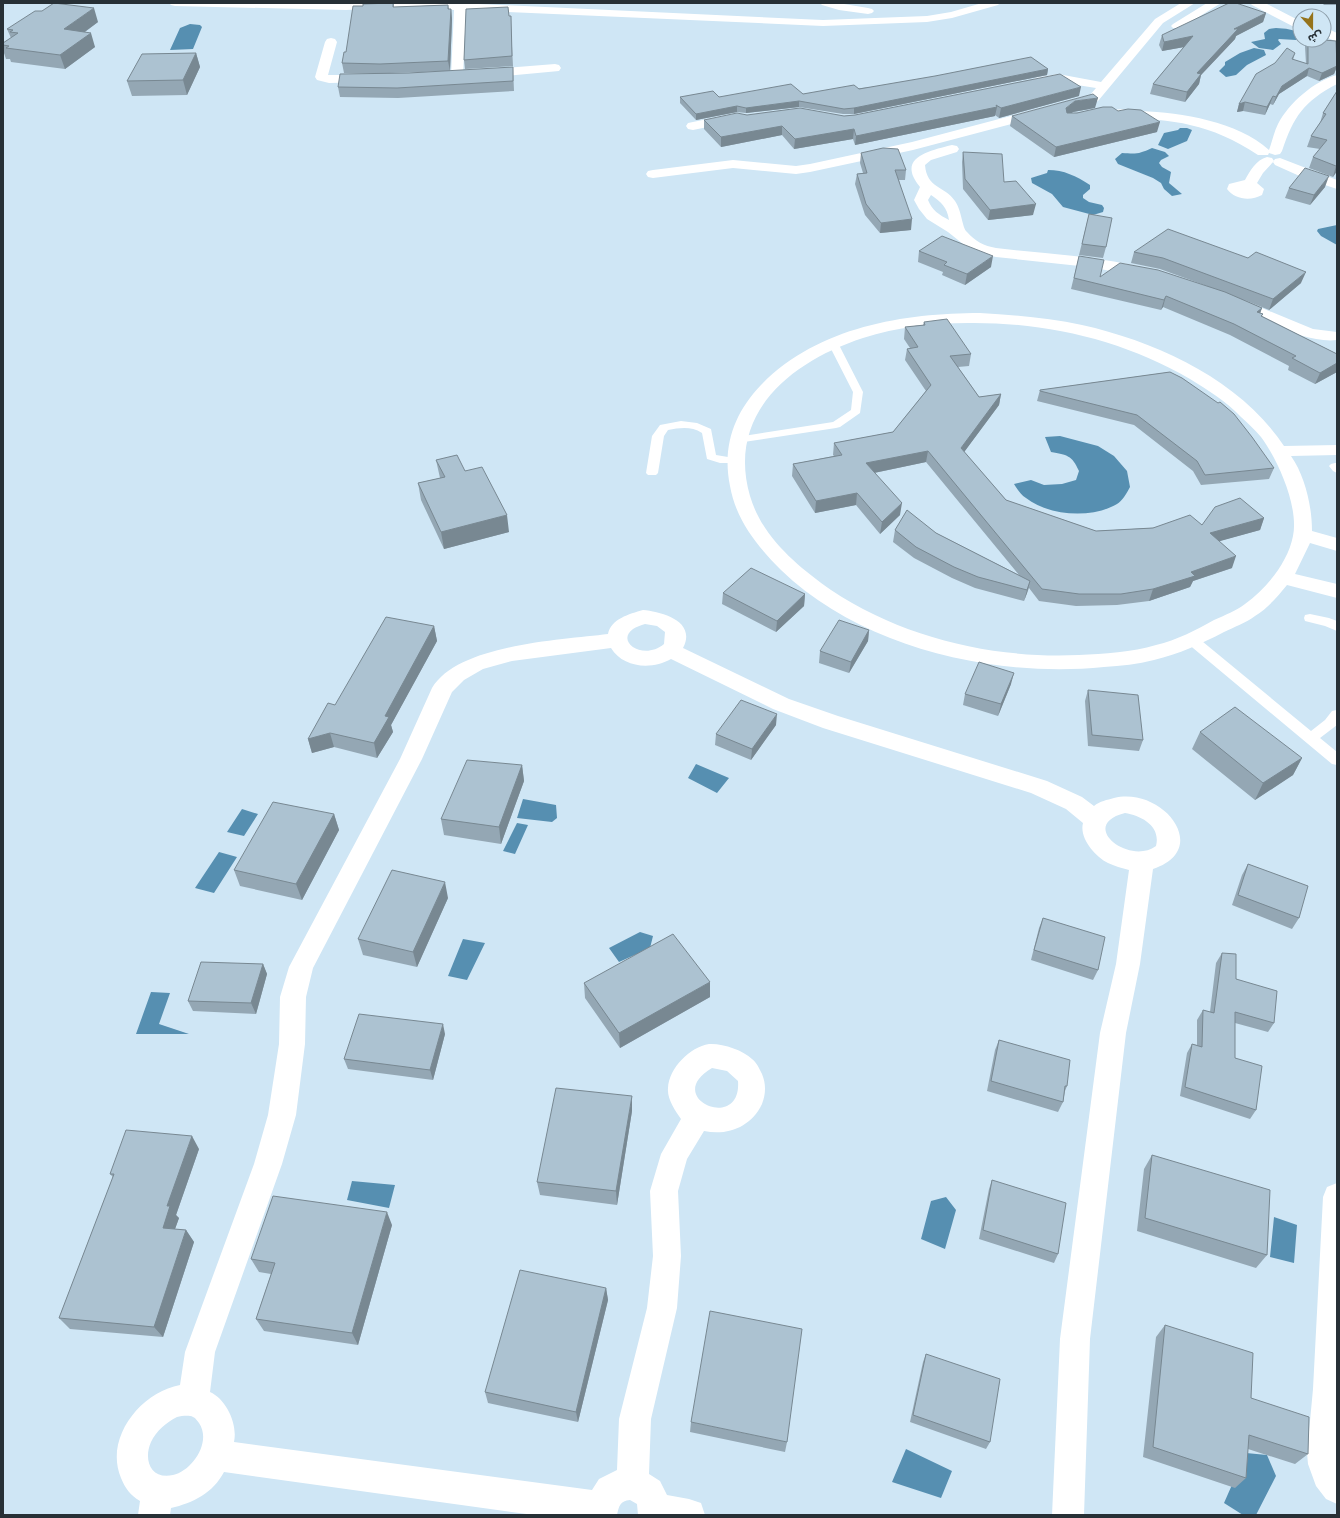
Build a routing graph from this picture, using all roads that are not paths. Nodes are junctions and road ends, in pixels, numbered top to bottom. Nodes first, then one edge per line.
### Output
1 (175, 3) edge
2 (826, 3) edge
3 (994, 3) edge
4 (1189, 3) edge
5 (1215, 3) edge
6 (1256, 3) edge
7 (1277, 3) edge
8 (460, 7) junction
9 (901, 10) dead end
10 (1292, 12) edge
11 (1292, 22) edge
12 (1169, 33) edge
13 (331, 42) dead end
14 (555, 68) dead end
15 (457, 76) junction
16 (444, 77) edge
17 (381, 79) edge
18 (1337, 79) edge
19 (1029, 83) edge
20 (1105, 86) junction
21 (1123, 100) dead end
22 (1106, 112) edge
23 (1151, 115) junction
24 (746, 119) edge
25 (693, 126) dead end
26 (974, 143) dead end
27 (1271, 156) junction
28 (653, 174) dead end
29 (1249, 185) dead end
30 (1337, 185) edge
31 (927, 188) junction
32 (958, 232) junction
33 (1159, 275) edge
34 (1219, 296) edge
35 (1336, 337) edge
36 (832, 343) junction
37 (737, 440) junction
38 (1280, 451) junction
39 (736, 461) junction
40 (1336, 461) edge
41 (652, 473) dead end
42 (1303, 534) junction
43 (1337, 546) edge
44 (1283, 577) junction
45 (1337, 591) edge
46 (1310, 618) dead end
47 (1337, 627) edge
48 (616, 640) junction
49 (1192, 640) junction
50 (670, 650) junction
51 (1337, 715) edge
52 (1310, 738) junction
53 (1337, 760) edge
54 (1095, 819) junction
55 (1142, 863) junction
56 (698, 1115) dead end
57 (1337, 1197) edge
58 (193, 1401) junction
59 (216, 1455) junction
60 (633, 1483) junction
61 (1337, 1488) edge
62 (156, 1504) edge
63 (601, 1511) edge
64 (655, 1512) edge
65 (689, 1515) edge
66 (1068, 1515) edge

1 - 8 street
2 - 9 street
3 - 8 street
4 - 20 street
5 - 12 street
6 - 11 street
7 - 10 street
8 - 15 street
13 - 17 street
14 - 15 street
15 - 16 street
18 - 27 street
19 - 20 street
20 - 28 street
21 - 23 street
22 - 23 street
23 - 27 street
24 - 25 street
26 - 31 street
27 - 29 street
27 - 30 street
31 - 32 street
31 - 32 street
32 - 33 street
34 - 35 street
36 - 37 street
36 - 37 lane
36 - 38 street
37 - 39 street
38 - 40 street
38 - 42 street
39 - 41 lane
39 - 49 street
42 - 43 street
42 - 44 street
44 - 45 street
44 - 49 street
46 - 47 lane
48 - 50 street
48 - 50 street
48 - 58 street
49 - 52 lane
50 - 54 street
51 - 52 lane
52 - 53 lane
54 - 55 street
54 - 55 street
55 - 66 street
56 - 60 street
57 - 61 street
58 - 59 street
58 - 62 street
59 - 62 street
59 - 63 street
60 - 63 street
60 - 64 street
64 - 65 street

